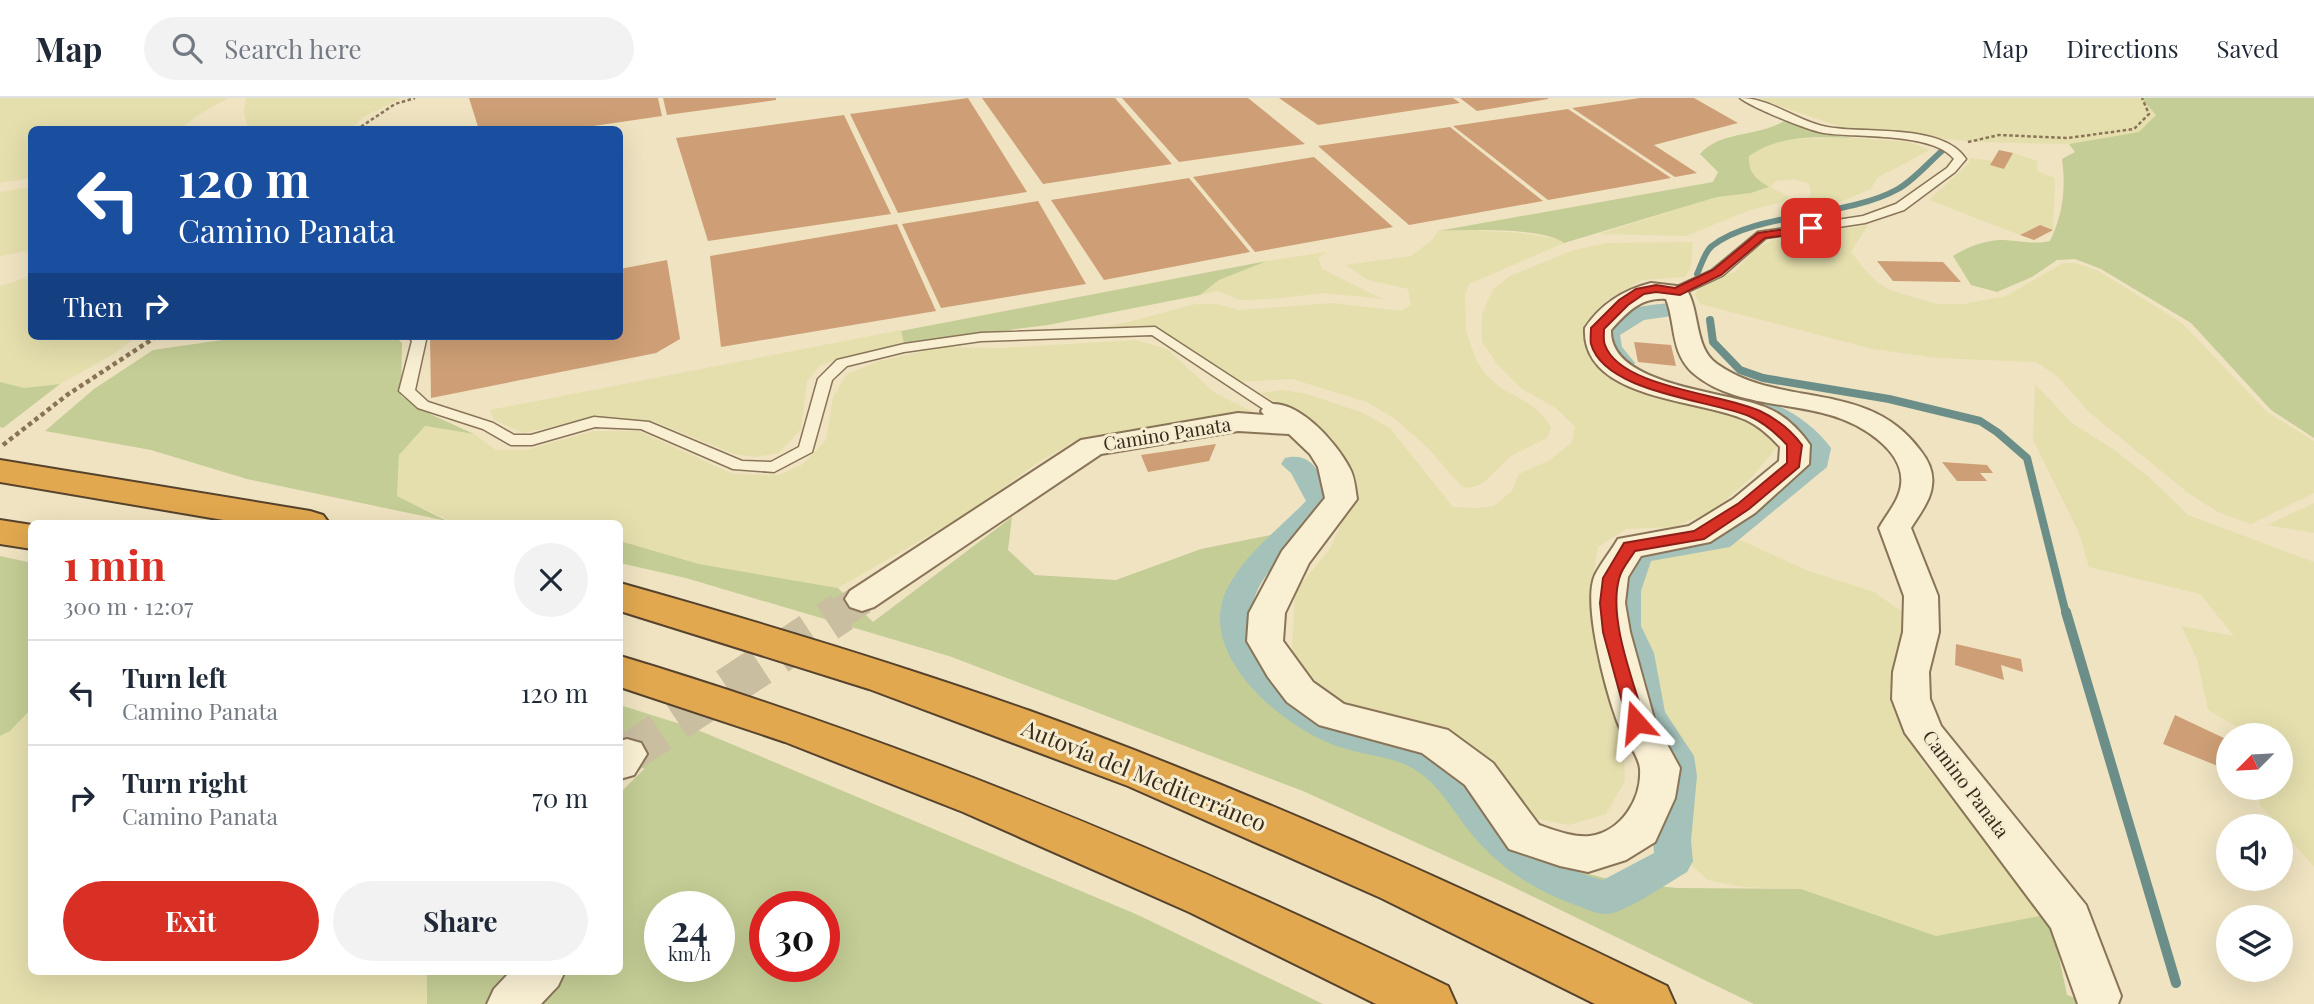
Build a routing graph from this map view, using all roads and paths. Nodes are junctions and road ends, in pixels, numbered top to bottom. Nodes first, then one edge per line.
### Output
1 (415, 98) edge
2 (1745, 98) edge
3 (2142, 98) edge
4 (362, 126) edge
5 (1957, 152) junction
6 (1676, 292) junction
7 (151, 340) edge
8 (419, 340) edge
9 (1287, 419) junction
10 (0, 448) edge
11 (0, 471) edge
12 (292, 520) edge
13 (0, 532) edge
14 (28, 536) edge
15 (623, 598) edge
16 (862, 599) tunnel mouth
17 (623, 672) edge
18 (538, 975) edge
19 (2098, 996) dead end
20 (510, 1004) edge
21 (1429, 1004) edge
22 (1648, 1004) edge

1 - 4 path
2 - 5 lane
3 - 5 path
5 - 6 lane
6 - 9 street
6 - 19 street, Camino Panata
7 - 10 path
8 - 9 lane
9 - 16 street, Camino Panata
11 - 12 highway
13 - 14 highway
15 - 22 highway, Autovía del Mediterráneo
17 - 21 highway
18 - 20 street

